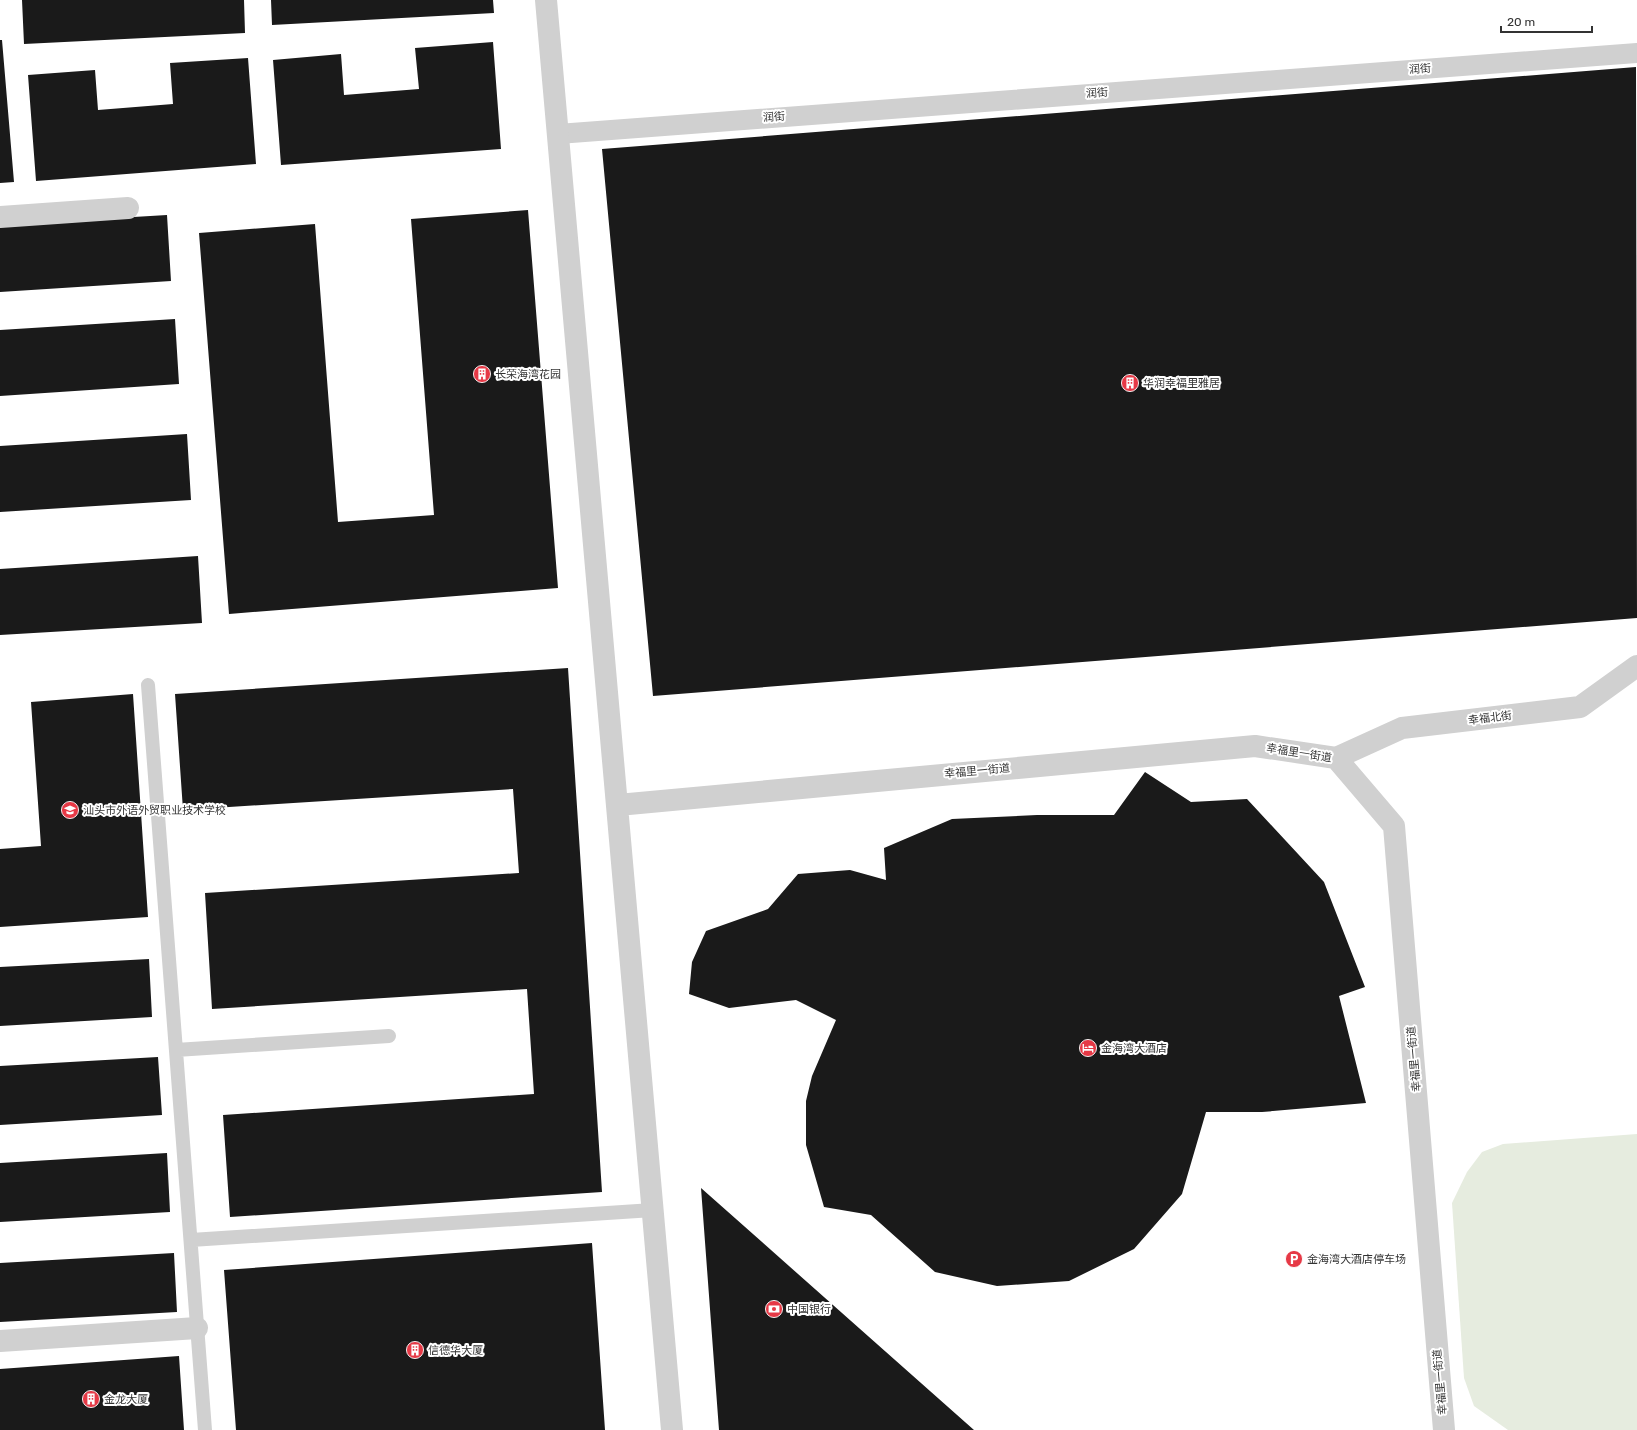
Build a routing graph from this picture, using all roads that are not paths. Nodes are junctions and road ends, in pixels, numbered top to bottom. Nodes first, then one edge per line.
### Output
1 (546, 0) edge
2 (1637, 53) edge
3 (558, 134) junction
4 (128, 208) dead end
5 (0, 217) edge
6 (1637, 666) edge
7 (148, 685) dead end
8 (1336, 758) junction
9 (618, 805) junction
10 (389, 1036) dead end
11 (176, 1050) junction
12 (653, 1210) junction
13 (191, 1240) junction
14 (197, 1328) junction
15 (0, 1341) edge
16 (205, 1430) edge
17 (672, 1430) edge
18 (1444, 1430) edge

1 - 3 street
2 - 3 street, 润街
3 - 9 street
4 - 5 street
6 - 8 street, 幸福北街
7 - 11 lane
8 - 9 street, 幸福里一街道
8 - 18 street, 幸福里一街道
9 - 12 street
10 - 11 lane
11 - 13 lane
12 - 13 lane
12 - 17 street
13 - 14 lane
14 - 15 street
14 - 16 lane

